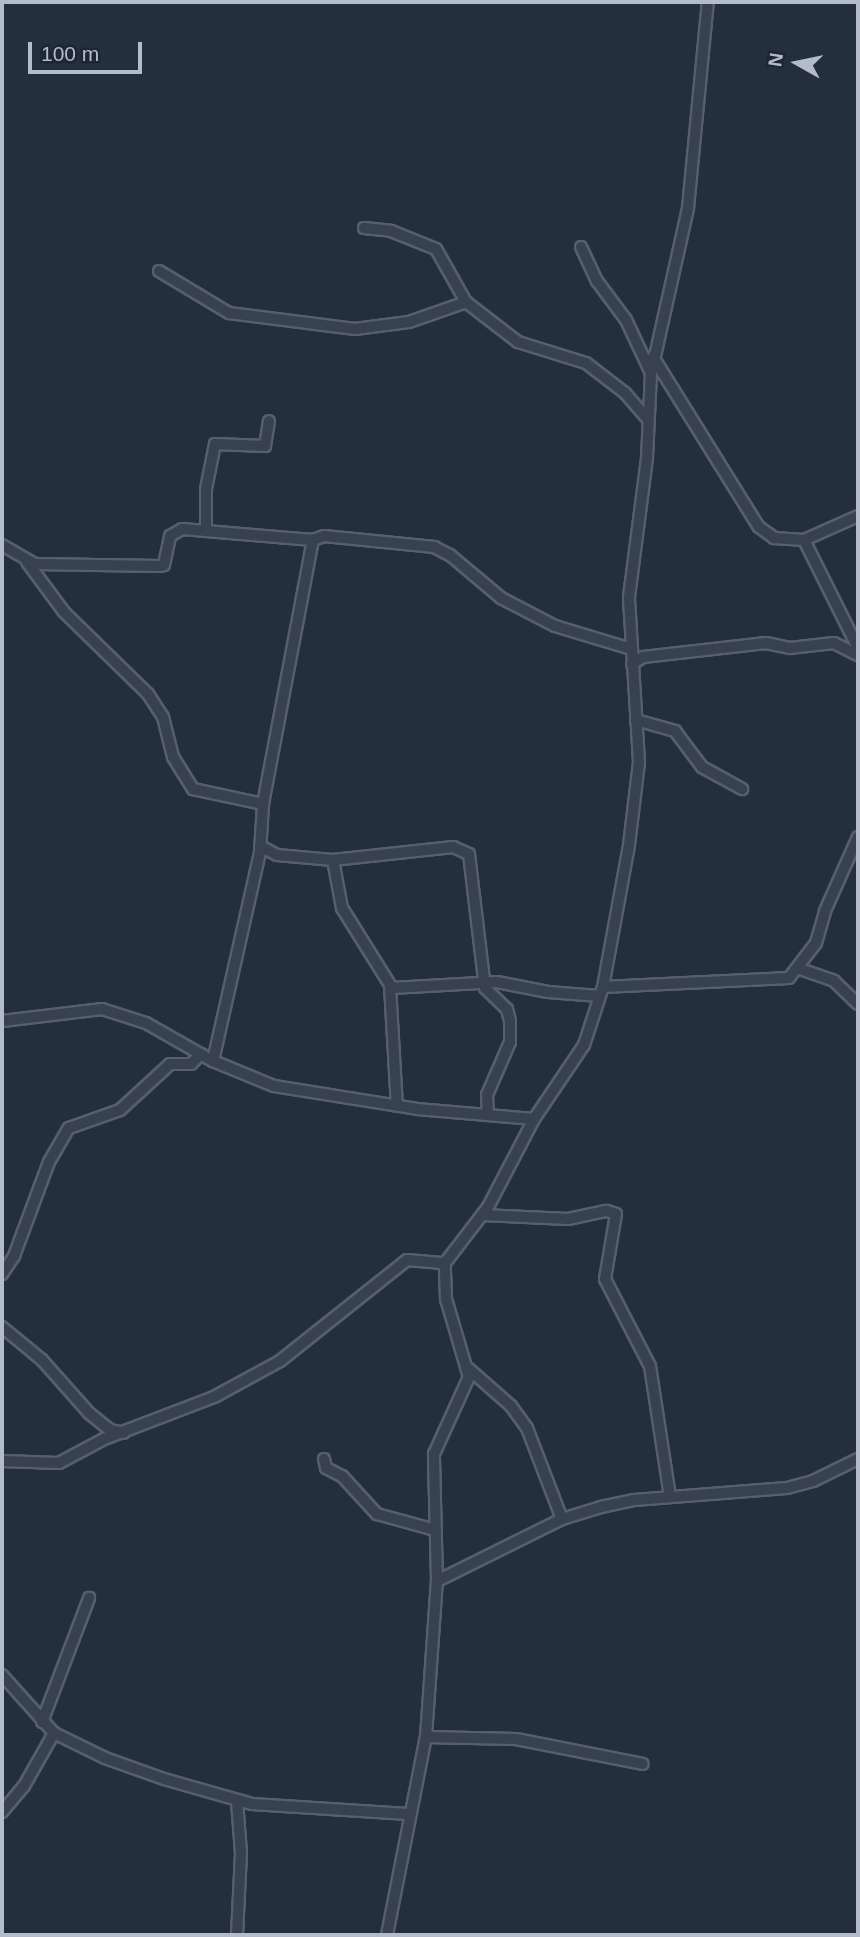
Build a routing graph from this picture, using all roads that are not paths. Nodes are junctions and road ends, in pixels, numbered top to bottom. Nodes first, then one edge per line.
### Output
1 (708, 2) edge
2 (363, 228) dead end
3 (581, 247) dead end
4 (159, 271) dead end
5 (467, 302) junction
6 (653, 357) junction
7 (651, 374) junction
8 (647, 418) junction
9 (270, 421) dead end
10 (858, 516) edge
11 (206, 530) junction
12 (313, 540) junction
13 (804, 540) junction
14 (2, 545) edge
15 (27, 562) junction
16 (858, 648) edge
17 (631, 649) junction
18 (858, 655) edge
19 (632, 664) junction
20 (636, 720) junction
21 (742, 789) dead end
22 (263, 804) junction
23 (858, 837) edge
24 (260, 846) junction
25 (333, 860) junction
26 (800, 969) junction
27 (485, 983) junction
28 (390, 986) junction
29 (601, 991) junction
30 (858, 1004) edge
31 (2, 1021) edge
32 (201, 1054) junction
33 (213, 1061) junction
34 (397, 1106) junction
35 (488, 1114) junction
36 (534, 1119) junction
37 (483, 1214) junction
38 (445, 1264) junction
39 (2, 1273) edge
40 (2, 1327) edge
41 (469, 1369) junction
42 (130, 1433) junction
43 (324, 1459) dead end
44 (858, 1459) edge
45 (2, 1461) edge
46 (670, 1496) junction
47 (562, 1519) junction
48 (435, 1530) junction
49 (437, 1581) junction
50 (89, 1598) dead end
51 (2, 1675) edge
52 (42, 1722) junction
53 (54, 1733) junction
54 (426, 1737) junction
55 (643, 1764) dead end
56 (237, 1801) junction
57 (2, 1812) edge
58 (408, 1814) junction
59 (237, 1935) edge
60 (387, 1935) edge

1 - 6 street
2 - 5 street
3 - 7 street
4 - 5 street
5 - 8 street
6 - 7 street
6 - 13 street
7 - 8 street
8 - 17 street
9 - 11 street
10 - 13 street
11 - 12 street
11 - 15 street
12 - 17 street
12 - 22 street
13 - 16 street
14 - 15 street
15 - 22 street
17 - 19 street
18 - 19 street
19 - 20 street
20 - 21 street
20 - 29 street
22 - 24 street
23 - 26 street
24 - 25 street
24 - 33 street
25 - 27 street
25 - 28 street
26 - 29 street
26 - 30 street
27 - 28 street
27 - 29 street
27 - 35 street
28 - 34 street
29 - 36 street
31 - 32 street
32 - 33 street
32 - 39 street
33 - 34 street
34 - 35 street
35 - 36 street
36 - 37 street
37 - 38 street
37 - 46 street
38 - 41 street
38 - 42 street
40 - 42 street
41 - 47 street
41 - 48 street
42 - 45 street
43 - 48 street
44 - 46 street
46 - 47 street
47 - 49 street
48 - 49 street
49 - 54 street
50 - 52 street
51 - 52 street
52 - 53 street
53 - 56 street
53 - 57 street
54 - 55 street
54 - 58 street
56 - 58 street
56 - 59 street
58 - 60 street

